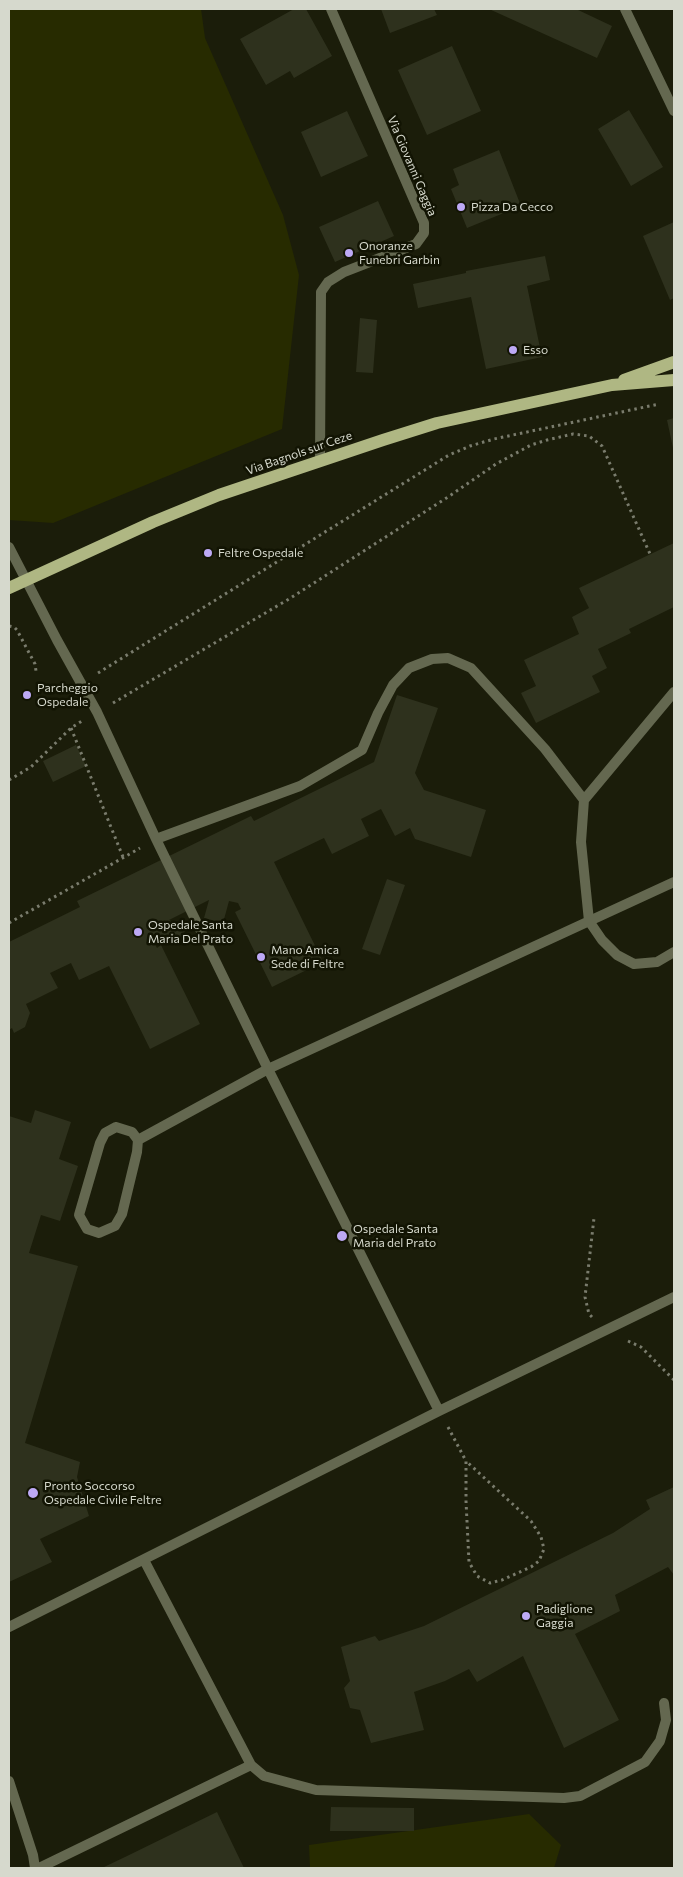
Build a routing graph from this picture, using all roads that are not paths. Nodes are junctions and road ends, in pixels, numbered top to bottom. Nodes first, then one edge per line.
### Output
1 (331, 9) edge
2 (624, 9) edge
3 (674, 111) edge
4 (674, 362) edge
5 (674, 380) edge
6 (612, 385) junction
7 (320, 460) junction
8 (9, 547) edge
9 (26, 580) junction
10 (9, 588) edge
11 (674, 692) edge
12 (584, 800) junction
13 (156, 839) junction
14 (674, 882) edge
15 (588, 921) junction
16 (674, 952) edge
17 (268, 1069) junction
18 (138, 1140) junction
19 (674, 1297) edge
20 (439, 1411) junction
21 (144, 1560) junction
22 (9, 1627) edge
23 (664, 1703) dead end
24 (251, 1765) junction
25 (9, 1781) edge
26 (35, 1868) edge
27 (39, 1868) edge

1 - 7 street, Via Giovanni Gaggia
2 - 3 street
4 - 6 main road, Via Bagnols sur Ceze
5 - 6 main road, Via Bagnols sur Ceze
6 - 7 main road, Via Bagnols sur Ceze
7 - 9 main road, Via Bagnols sur Ceze
8 - 9 street
9 - 10 main road, Via Bagnols sur Ceze
9 - 13 street
11 - 12 street
12 - 13 street
12 - 15 street
13 - 17 street
14 - 15 street
15 - 16 street
15 - 17 street
17 - 18 street
17 - 20 street
18 - 18 street
19 - 20 street
20 - 21 street
21 - 22 street
21 - 24 street
23 - 24 street
24 - 27 street
25 - 26 street

